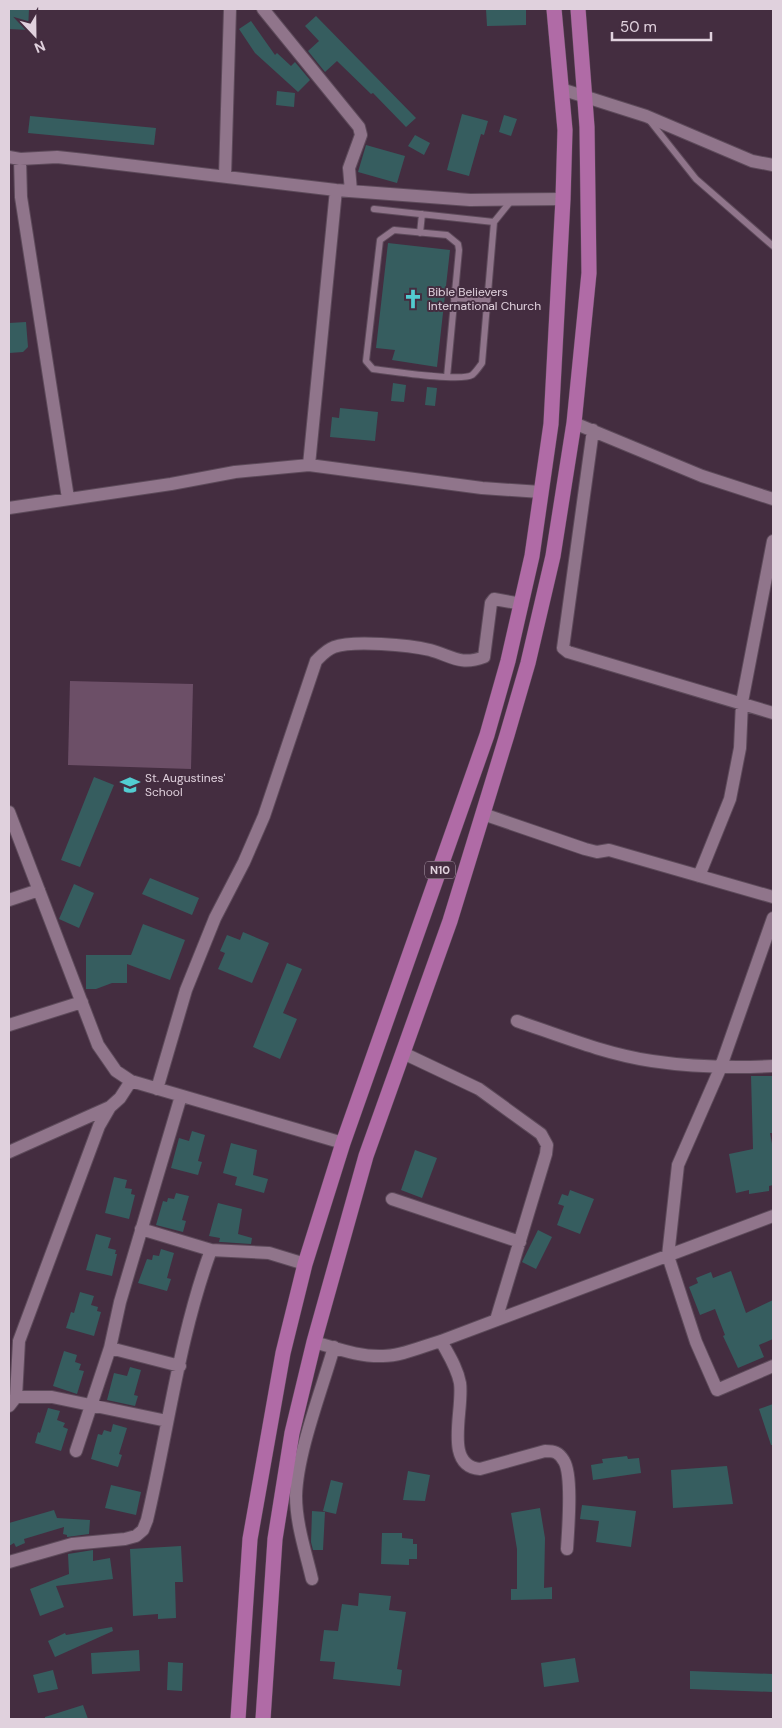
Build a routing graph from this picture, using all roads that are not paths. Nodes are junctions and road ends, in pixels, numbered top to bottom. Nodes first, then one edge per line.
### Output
1 (227, 9) edge
2 (263, 9) edge
3 (554, 9) edge
4 (578, 9) edge
5 (561, 89) junction
6 (584, 96) junction
7 (646, 116) junction
8 (14, 158) edge
9 (773, 165) edge
10 (225, 176) junction
11 (336, 190) junction
12 (351, 190) junction
13 (512, 200) junction
14 (563, 200) junction
15 (374, 209) dead end
16 (422, 214) junction
17 (494, 222) junction
18 (420, 233) junction
19 (773, 246) edge
20 (454, 298) junction
21 (487, 300) junction
22 (447, 376) junction
23 (574, 422) junction
24 (593, 430) junction
25 (309, 465) junction
26 (542, 492) junction
27 (68, 498) junction
28 (773, 499) edge
29 (9, 508) edge
30 (773, 542) edge
31 (771, 560) edge
32 (522, 604) junction
33 (742, 702) junction
34 (773, 713) edge
35 (9, 812) edge
36 (483, 814) junction
37 (13, 833) edge
38 (699, 876) junction
39 (39, 890) junction
40 (773, 897) edge
41 (9, 900) edge
42 (773, 918) edge
43 (82, 1002) junction
44 (516, 1021) dead end
45 (9, 1025) edge
46 (403, 1052) junction
47 (773, 1066) edge
48 (720, 1068) junction
49 (131, 1081) junction
50 (157, 1089) junction
51 (181, 1096) junction
52 (110, 1107) junction
53 (343, 1143) junction
54 (9, 1152) edge
55 (392, 1199) dead end
56 (773, 1216) edge
57 (141, 1229) junction
58 (520, 1242) junction
59 (211, 1250) junction
60 (668, 1256) junction
61 (305, 1264) junction
62 (496, 1320) junction
63 (441, 1341) junction
64 (314, 1342) junction
65 (334, 1347) junction
66 (110, 1348) junction
67 (180, 1366) junction
68 (773, 1366) edge
69 (12, 1401) edge
70 (90, 1403) junction
71 (167, 1421) junction
72 (270, 1427) junction
73 (292, 1433) junction
74 (76, 1451) dead end
75 (567, 1549) dead end
76 (9, 1562) edge
77 (312, 1579) dead end
78 (238, 1719) edge
79 (263, 1719) edge

1 - 10 street
2 - 12 street
3 - 5 main road, N10
4 - 6 main road, N10
5 - 6 street
5 - 14 main road, N10
6 - 7 street
6 - 23 main road, N10
7 - 9 street
7 - 19 lane
8 - 10 street
8 - 27 street
10 - 11 street
11 - 12 street
11 - 25 street
12 - 13 street
13 - 14 street
13 - 17 lane
14 - 26 main road, N10
15 - 16 lane
16 - 17 lane
16 - 18 lane
17 - 21 lane
18 - 20 lane
18 - 22 lane
20 - 21 lane
20 - 22 lane
21 - 22 lane
23 - 24 street
23 - 36 main road, N10
24 - 28 street
24 - 33 street
25 - 26 street
25 - 27 street
26 - 32 main road, N10
27 - 29 street
30 - 31 street
31 - 33 street
32 - 50 street
32 - 53 main road, N10
33 - 34 street
33 - 38 street
35 - 37 street
36 - 38 street
36 - 46 main road, N10
37 - 39 street
38 - 40 street
39 - 41 street
39 - 43 street
42 - 48 street
43 - 45 street
43 - 49 street
44 - 48 street
46 - 58 street
46 - 64 main road, N10
47 - 48 street
48 - 60 street
49 - 50 street
49 - 52 street
50 - 51 street
51 - 53 street
51 - 57 street
52 - 54 street
52 - 69 street
53 - 61 main road, N10
55 - 58 street
56 - 60 street
57 - 59 street
57 - 66 street
58 - 62 street
59 - 61 street
59 - 67 street
60 - 62 street
60 - 68 street
61 - 72 main road, N10
62 - 63 street
63 - 65 street
63 - 75 street
64 - 65 street
64 - 73 main road, N10
65 - 77 street
66 - 67 street
66 - 70 street
67 - 71 street
69 - 70 street
70 - 71 street
70 - 74 street
71 - 76 street
72 - 73 main road
72 - 78 main road, N10
73 - 79 main road, N10

